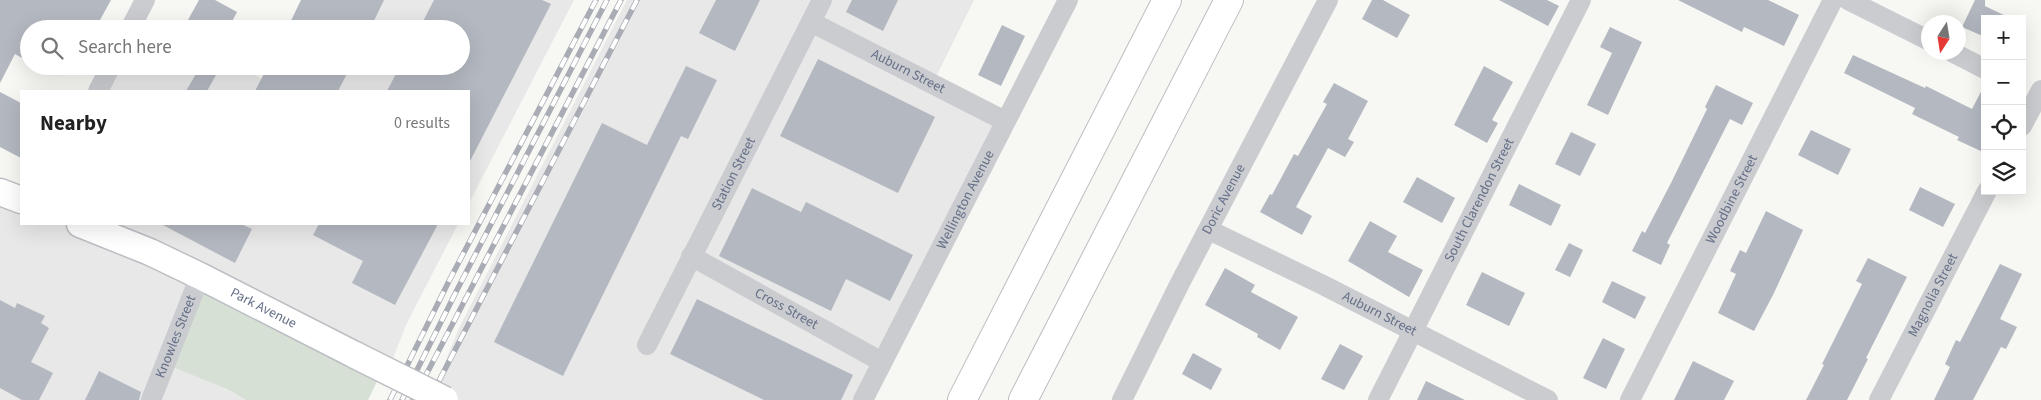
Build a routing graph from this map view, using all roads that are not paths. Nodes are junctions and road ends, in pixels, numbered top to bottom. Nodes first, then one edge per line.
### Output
1 (145, 0) edge
2 (822, 0) edge
3 (1068, 0) edge
4 (1167, 0) edge
5 (1229, 0) edge
6 (1328, 0) edge
7 (1581, 0) edge
8 (1834, 0) edge
9 (1848, 0) edge
10 (135, 20) edge
11 (812, 22) junction
12 (1921, 36) edge
13 (1966, 59) edge
14 (1981, 67) edge
15 (106, 75) edge
16 (99, 90) edge
17 (2036, 94) edge
18 (2026, 117) edge
19 (1005, 121) junction
20 (1135, 182) junction
21 (0, 192) edge
22 (1986, 195) edge
23 (20, 200) edge
24 (82, 225) edge
25 (1209, 230) junction
26 (691, 256) junction
27 (200, 276) junction
28 (1414, 332) junction
29 (647, 346) dead end
30 (882, 362) junction
31 (151, 400) edge
32 (445, 400) edge
33 (863, 400) edge
34 (962, 400) edge
35 (1023, 400) edge
36 (1036, 400) edge
37 (1122, 400) edge
38 (1378, 400) edge
39 (1548, 400) edge
40 (1630, 400) edge
41 (1879, 400) edge

1 - 10 street
2 - 11 street, Station Street
3 - 19 street, Wellington Avenue
4 - 34 highway
5 - 20 highway
6 - 25 street, Doric Avenue
7 - 28 street, South Clarendon Street
8 - 40 street, Woodbine Street
9 - 12 street
11 - 19 street, Auburn Street
11 - 26 street, Station Street
13 - 14 street
15 - 16 street
17 - 18 street
19 - 30 street, Wellington Avenue
20 - 35 highway
20 - 36 highway
21 - 23 main road
22 - 41 street, Magnolia Street
24 - 27 main road, Park Avenue
25 - 28 street, Auburn Street
25 - 37 street, Doric Avenue
26 - 29 street, Station Street
26 - 30 street, Cross Street
27 - 31 street, Knowles Street
27 - 32 main road, Park Avenue, bridge
28 - 38 street, South Clarendon Street
28 - 39 street, Auburn Street
30 - 33 street, Wellington Avenue

